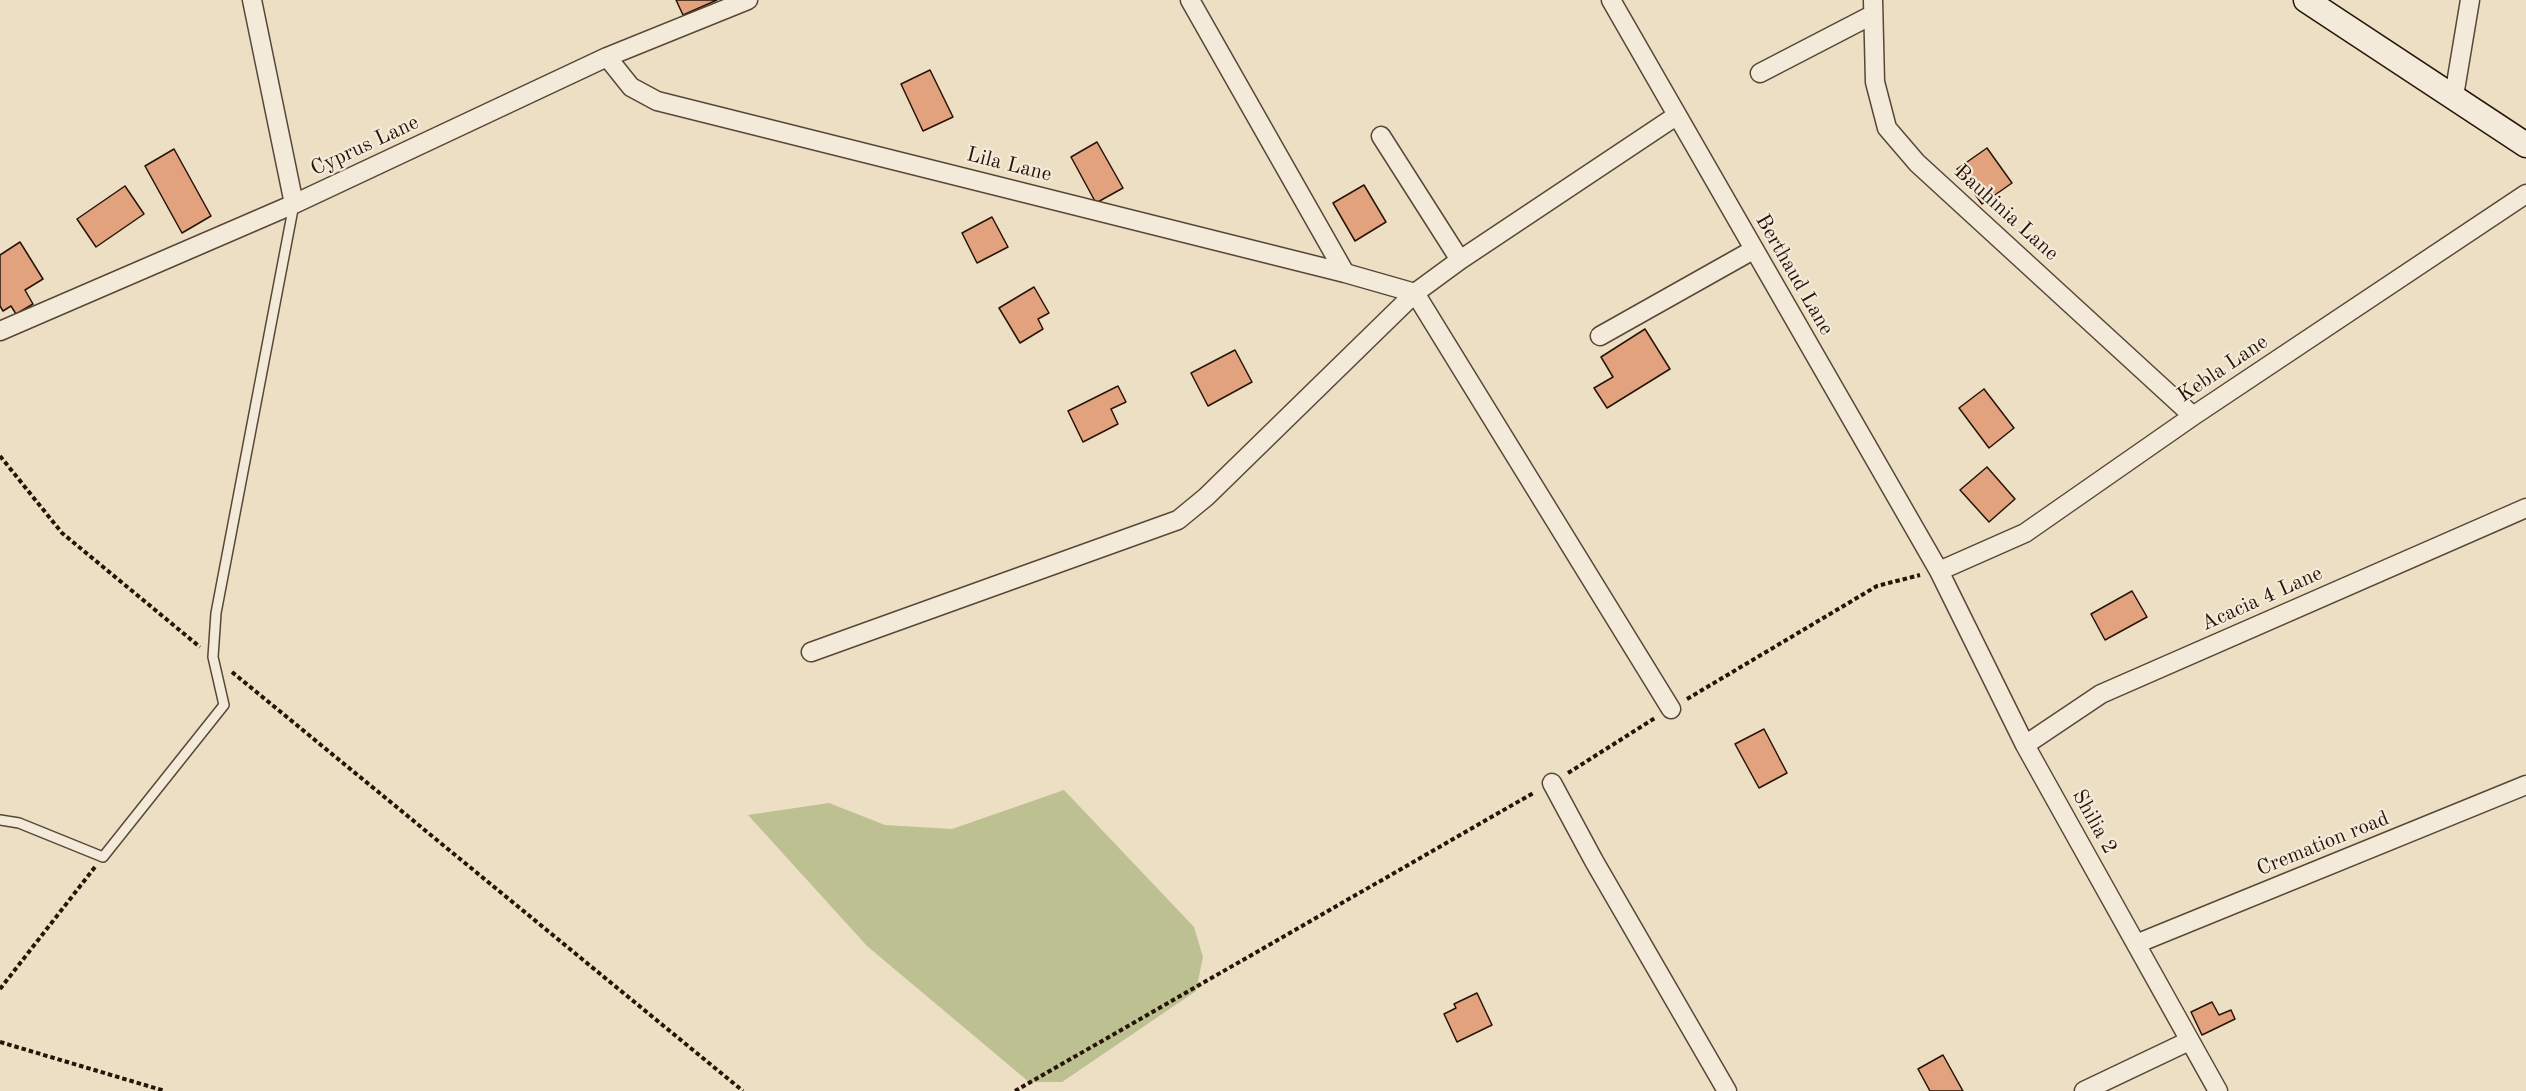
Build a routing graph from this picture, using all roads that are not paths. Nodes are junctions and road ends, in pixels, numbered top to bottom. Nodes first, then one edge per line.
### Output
1 (252, 0) edge
2 (748, 0) edge
3 (1190, 0) edge
4 (1611, 0) edge
5 (2306, 0) edge
6 (2470, 0) edge
7 (1873, 7) edge
8 (607, 57) junction
9 (1760, 73) dead end
10 (2454, 96) junction
11 (1676, 116) junction
12 (1381, 136) dead end
13 (2526, 145) edge
14 (2526, 194) edge
15 (294, 204) junction
16 (1753, 250) junction
17 (1460, 260) junction
18 (1345, 273) junction
19 (1415, 293) junction
20 (0, 331) edge
21 (1600, 336) dead end
22 (2193, 416) junction
23 (2526, 508) edge
24 (1939, 571) junction
25 (811, 652) dead end
26 (1671, 709) road end
27 (2025, 745) junction
28 (1552, 783) road end
29 (2526, 785) edge
30 (0, 820) edge
31 (2136, 944) junction
32 (2189, 1041) junction
33 (1727, 1091) edge
34 (2084, 1091) edge
35 (2218, 1091) edge

1 - 15 street
2 - 8 street, Cyprus Lane
3 - 18 street
4 - 11 street, Berthaud Lane
5 - 10 main road
6 - 10 street
7 - 9 street
7 - 22 street, Bauhinia Lane
8 - 15 street, Cyprus Lane
8 - 18 street, Lila Lane
10 - 13 main road
11 - 16 street, Berthaud Lane
11 - 17 street
12 - 17 street
14 - 22 street, Kebla Lane
15 - 20 street, Cyprus Lane
15 - 30 lane
16 - 21 street
16 - 24 street, Berthaud Lane
17 - 19 street
18 - 19 street, Lila Lane
19 - 25 street
19 - 26 street
22 - 24 street, Kebla Lane
23 - 27 street, Acacia 4 Lane
24 - 27 street, Shilia 2
27 - 31 street, Shilia 2
28 - 33 street
29 - 31 street, Cremation road
31 - 32 street, Shilia 2
32 - 34 street
32 - 35 street, Shilia 2

